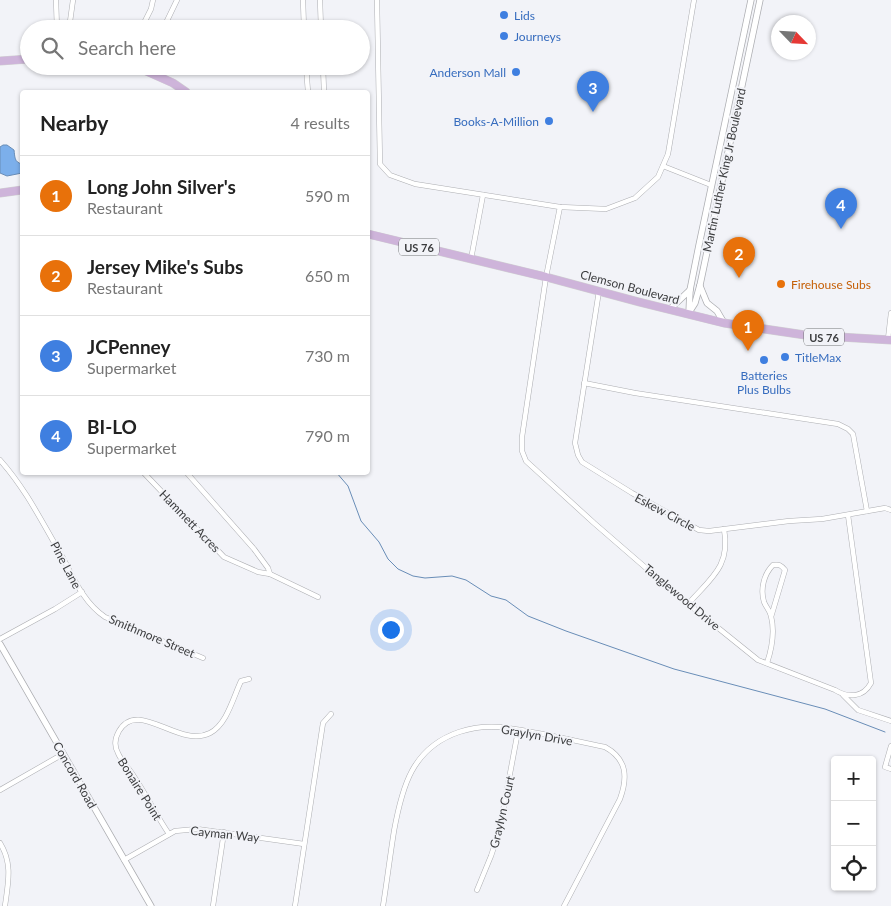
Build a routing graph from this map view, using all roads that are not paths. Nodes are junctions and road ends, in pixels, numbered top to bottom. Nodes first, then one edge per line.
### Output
1 (56, 0) edge
2 (73, 0) edge
3 (153, 0) edge
4 (177, 0) edge
5 (303, 0) edge
6 (320, 0) edge
7 (377, 0) edge
8 (694, 0) edge
9 (751, 0) edge
10 (760, 0) edge
11 (57, 20) edge
12 (70, 20) edge
13 (146, 20) edge
14 (167, 20) edge
15 (304, 20) edge
16 (321, 20) edge
17 (20, 60) edge
18 (0, 61) edge
19 (158, 75) edge
20 (307, 75) edge
21 (323, 75) edge
22 (183, 90) edge
23 (308, 90) edge
24 (324, 90) edge
25 (663, 166) junction
26 (711, 186) junction
27 (20, 190) edge
28 (0, 193) edge
29 (483, 195) junction
30 (560, 207) junction
31 (370, 234) edge
32 (471, 259) junction
33 (546, 277) junction
34 (700, 285) junction
35 (690, 290) junction
36 (599, 291) junction
37 (670, 309) junction
38 (891, 312) edge
39 (688, 314) junction
40 (724, 323) junction
41 (890, 340) edge
42 (584, 383) junction
43 (0, 460) edge
44 (146, 475) edge
45 (189, 475) edge
46 (891, 510) edge
47 (867, 511) junction
48 (848, 515) junction
49 (724, 529) junction
50 (270, 574) junction
51 (82, 592) junction
52 (318, 597) dead end
53 (688, 604) junction
54 (771, 617) junction
55 (0, 639) edge
56 (0, 644) edge
57 (202, 658) dead end
58 (767, 663) junction
59 (249, 679) dead end
60 (843, 695) junction
61 (331, 714) dead end
62 (891, 721) edge
63 (518, 731) junction
64 (891, 746) edge
65 (64, 754) junction
66 (891, 769) edge
67 (0, 790) edge
68 (224, 832) junction
69 (169, 834) junction
70 (0, 843) edge
71 (304, 844) junction
72 (124, 860) junction
73 (477, 890) dead end
74 (4, 906) edge
75 (151, 906) edge
76 (213, 906) edge
77 (295, 906) edge
78 (383, 906) edge
79 (564, 906) edge

1 - 11 street
2 - 12 street
3 - 13 street
4 - 14 street
5 - 15 street
6 - 16 street
7 - 29 street
8 - 25 street
9 - 26 street, Martin Luther King Jr Boulevard
10 - 34 street, Martin Luther King Jr Boulevard
17 - 18 main road
19 - 22 main road
20 - 23 street
21 - 24 street
25 - 26 street
25 - 30 street
26 - 35 street, Martin Luther King Jr Boulevard
27 - 28 main road
29 - 30 street
29 - 32 street
30 - 33 street, Tanglewood Drive
31 - 32 main road, Clemson Boulevard / US 76
32 - 33 main road, Clemson Boulevard / US 76
33 - 36 main road, Clemson Boulevard / US 76
33 - 53 street, Tanglewood Drive
34 - 39 street, Martin Luther King Jr Boulevard
34 - 40 street
35 - 37 street
35 - 39 street, Martin Luther King Jr Boulevard
36 - 37 main road, Clemson Boulevard / US 76
36 - 42 street, Eskew Circle
37 - 39 main road, Clemson Boulevard / US 76
38 - 41 street
39 - 40 main road, Clemson Boulevard / US 76
40 - 41 main road, Clemson Boulevard / US 76
42 - 47 street
42 - 49 street, Eskew Circle
43 - 51 street, Pine Lane
44 - 50 street, Hammett Acres
45 - 50 street
46 - 47 street, Eskew Circle
47 - 48 street, Eskew Circle
48 - 49 street, Eskew Circle
48 - 60 street
49 - 53 street
50 - 52 street, Hammett Acres
51 - 55 street, Pine Lane
51 - 57 street, Smithmore Street
53 - 58 street, Tanglewood Drive
54 - 54 street
54 - 58 street
56 - 65 street, Concord Road
58 - 60 street, Tanglewood Drive
59 - 69 street, Bonaire Point
60 - 62 street, Tanglewood Drive
61 - 71 street
63 - 73 street, Graylyn Court
63 - 78 street, Graylyn Drive
63 - 79 street, Graylyn Drive
64 - 66 street
65 - 67 street
65 - 72 street, Concord Road
68 - 69 street, Cayman Way
68 - 71 street, Cayman Way
68 - 76 street
69 - 72 street, Cayman Way
70 - 74 street
71 - 77 street
72 - 75 street, Concord Road

